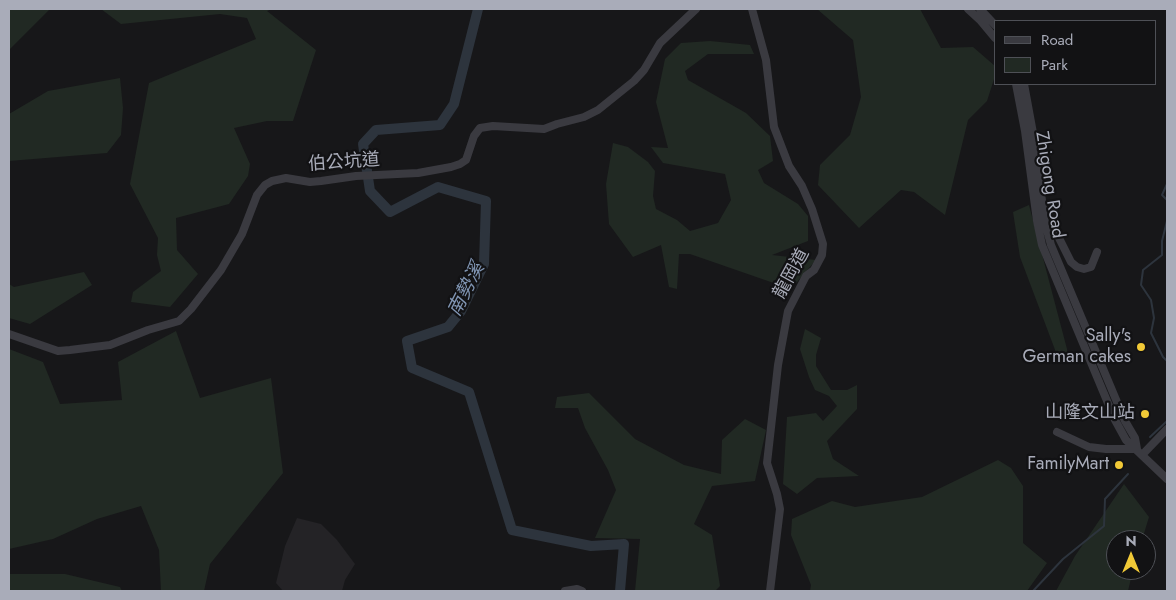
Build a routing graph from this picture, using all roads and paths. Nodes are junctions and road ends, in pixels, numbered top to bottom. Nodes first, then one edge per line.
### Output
1 (696, 9) edge
2 (752, 9) edge
3 (968, 9) edge
4 (980, 9) edge
5 (983, 18) junction
6 (994, 24) edge
7 (994, 36) edge
8 (1016, 85) edge
9 (1024, 85) edge
10 (1032, 157) junction
11 (1046, 228) junction
12 (1097, 252) dead end
13 (1071, 305) junction
14 (9, 334) edge
15 (1167, 430) edge
16 (1057, 432) dead end
17 (1140, 452) junction
18 (1167, 478) edge
19 (565, 591) edge
20 (582, 591) edge
21 (770, 591) edge

1 - 14 street, 伯公坑道
2 - 21 street, 龍岡道
3 - 5 street
4 - 5 street
5 - 6 street
5 - 7 street
8 - 10 street, Zhigong Road
9 - 10 street
10 - 11 street, Zhigong Road
10 - 13 street, Zhigong Road
11 - 12 street
11 - 13 street, Zhigong Road
13 - 17 street, Zhigong Road
15 - 17 street
16 - 17 street
17 - 18 street, Zhigong Road
19 - 20 street

